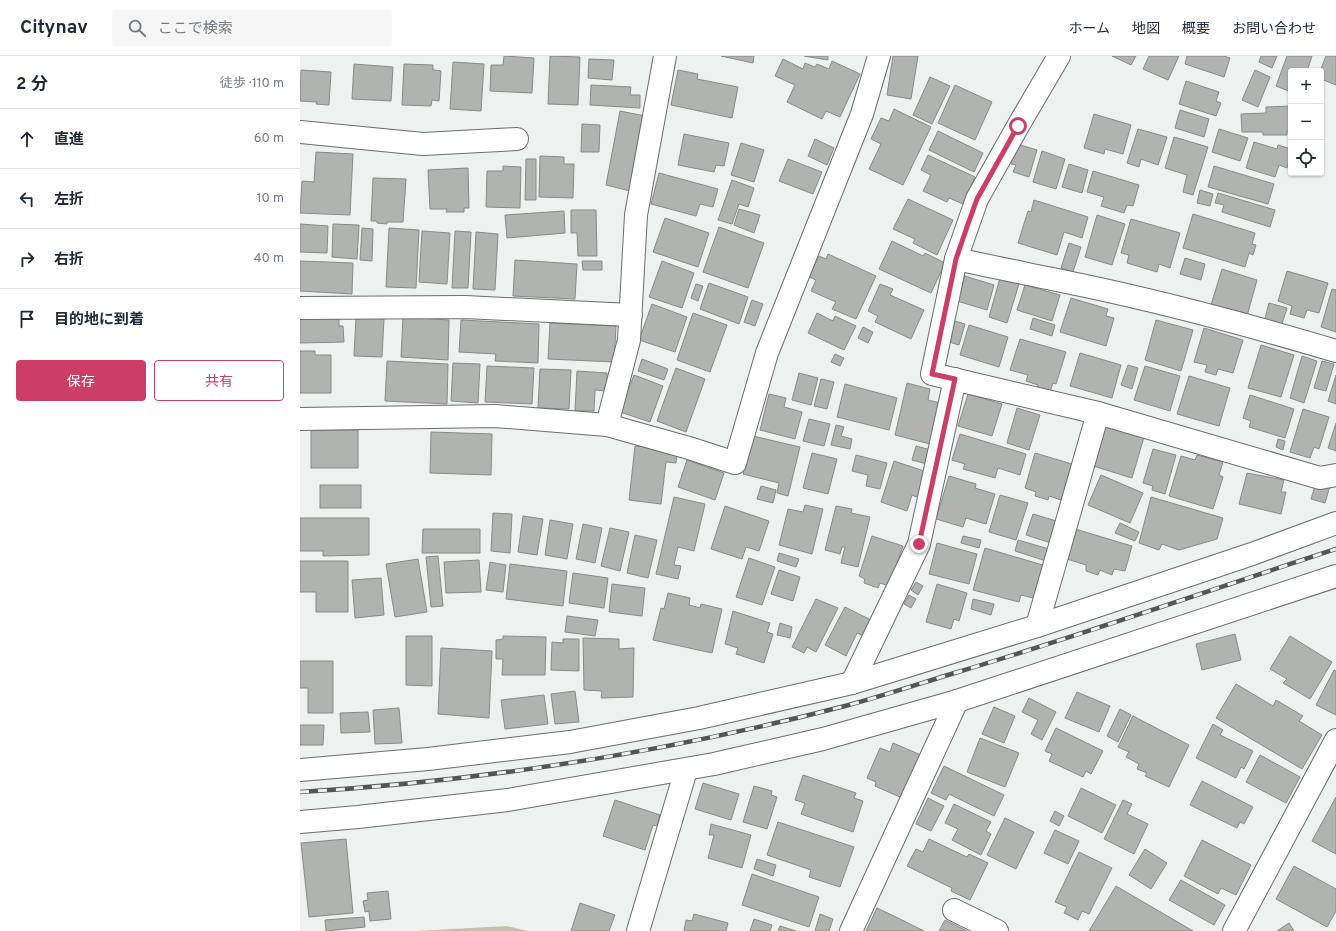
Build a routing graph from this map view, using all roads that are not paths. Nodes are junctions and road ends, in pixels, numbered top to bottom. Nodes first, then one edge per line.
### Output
1 (665, 56) edge
2 (879, 56) edge
3 (1060, 56) edge
4 (300, 132) edge
5 (517, 139) dead end
6 (956, 259) junction
7 (300, 308) edge
8 (631, 315) junction
9 (1336, 351) edge
10 (955, 379) junction
11 (1098, 413) junction
12 (300, 419) edge
13 (607, 425) junction
14 (1336, 475) edge
15 (1336, 523) edge
16 (1336, 576) edge
17 (1037, 626) junction
18 (852, 683) junction
19 (957, 701) junction
20 (1336, 740) edge
21 (300, 770) edge
22 (686, 770) junction
23 (300, 822) edge
24 (954, 910) dead end
25 (638, 931) edge
26 (851, 931) edge
27 (997, 931) edge
28 (1234, 931) edge

1 - 8 street
2 - 13 street
3 - 6 street
4 - 5 street
6 - 9 street
6 - 10 street
7 - 8 street
8 - 13 street
10 - 11 street
10 - 18 street
11 - 14 street
11 - 17 street
12 - 13 street
15 - 17 street
16 - 19 street
17 - 18 street
18 - 21 street
19 - 22 street
19 - 26 street
20 - 28 street
22 - 23 street
22 - 25 street
24 - 27 street

